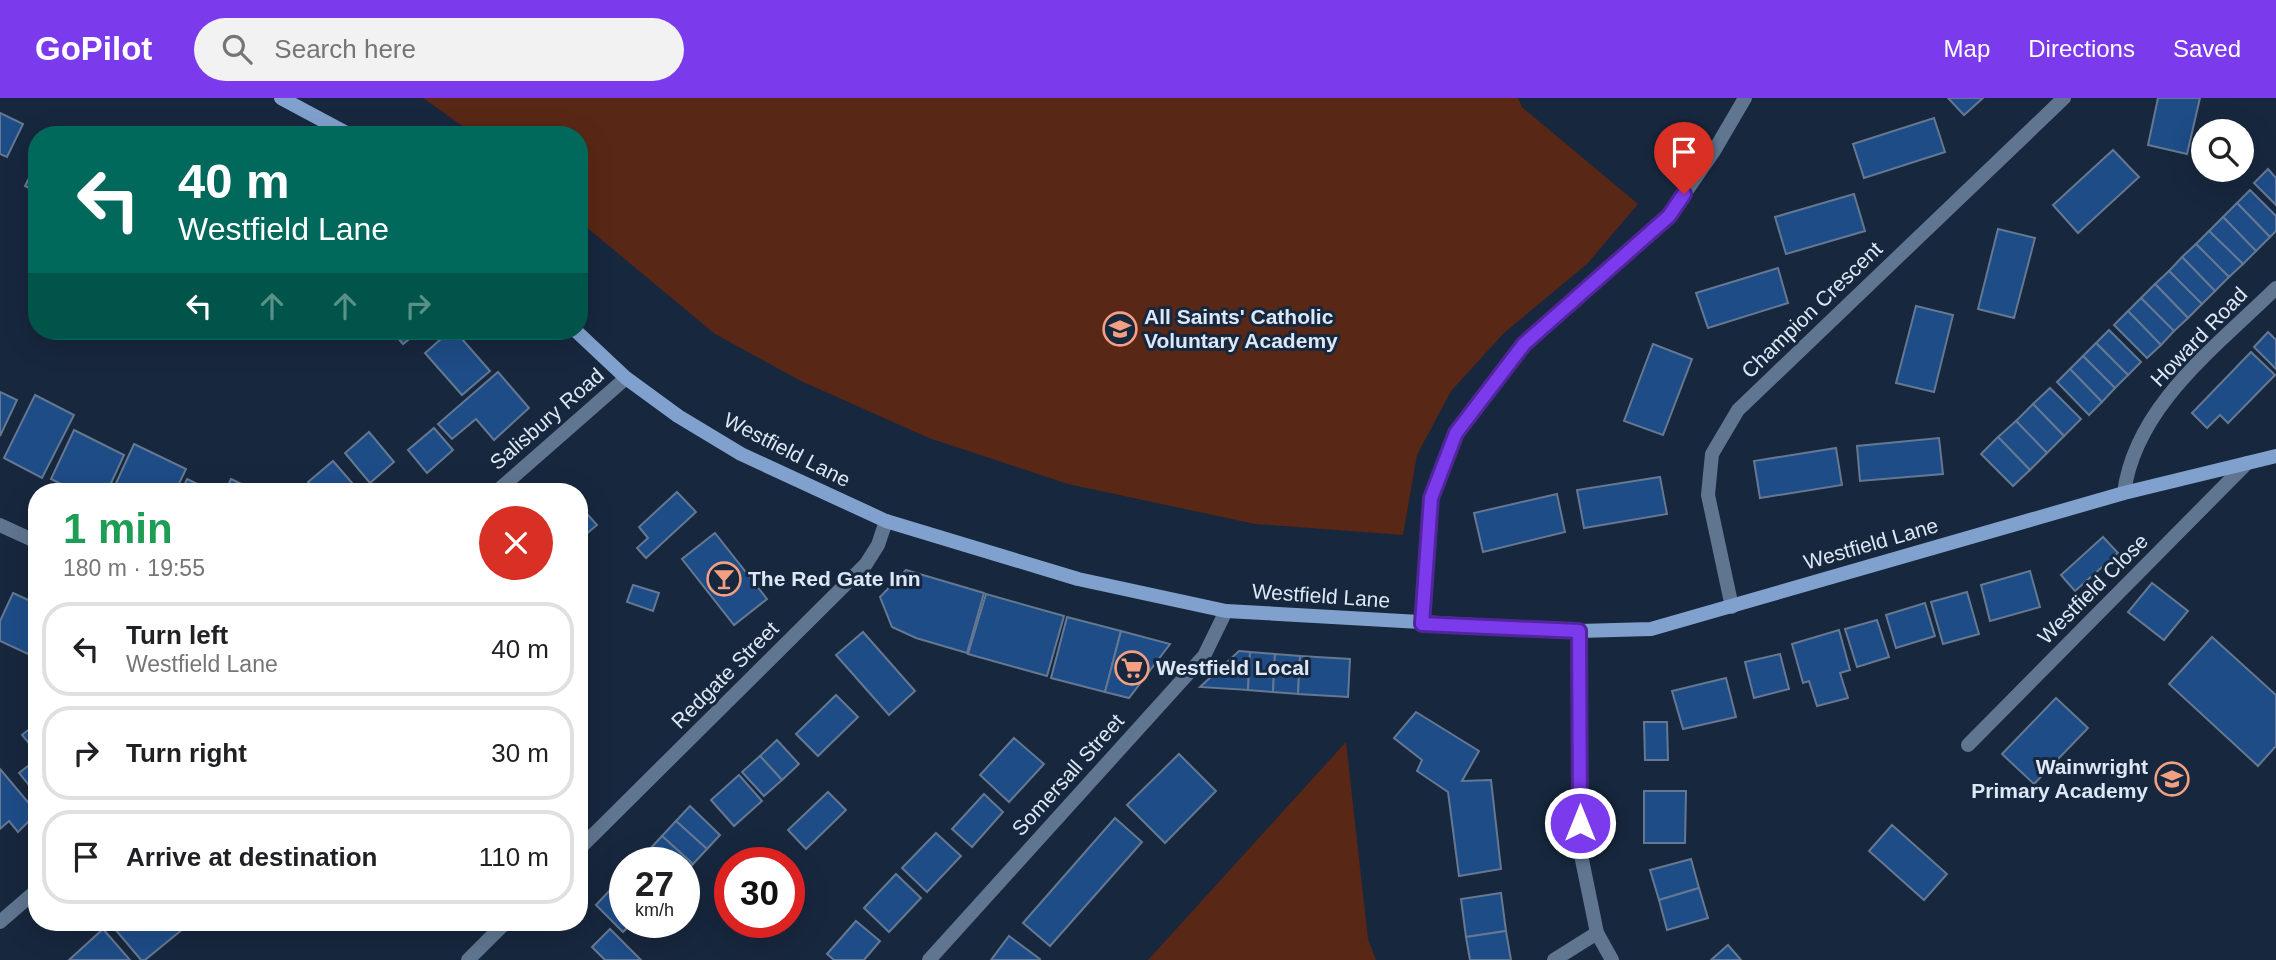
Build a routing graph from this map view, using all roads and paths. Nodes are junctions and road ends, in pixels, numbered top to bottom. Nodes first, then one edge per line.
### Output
1 (281, 98) edge
2 (1745, 98) edge
3 (2064, 98) edge
4 (334, 126) edge
5 (2276, 288) edge
6 (586, 340) edge
7 (626, 378) junction
8 (2276, 456) edge
9 (2247, 463) junction
10 (506, 483) edge
11 (2124, 493) junction
12 (886, 521) junction
13 (0, 525) edge
14 (28, 538) edge
15 (1732, 607) junction
16 (1226, 611) junction
17 (1422, 624) junction
18 (1579, 631) junction
19 (1968, 745) dead end
20 (588, 840) edge
21 (28, 898) edge
22 (0, 922) edge
23 (497, 931) edge
24 (1597, 933) junction
25 (468, 960) edge
26 (929, 960) edge
27 (1553, 960) edge
28 (1612, 960) edge

1 - 4 street
2 - 17 street
3 - 15 street, Champion Crescent
5 - 11 street, Howard Road
6 - 7 street, Westfield Lane
7 - 10 street, Salisbury Road
7 - 12 street, Westfield Lane
8 - 9 street, Westfield Lane
9 - 11 street, Westfield Lane
9 - 19 street, Westfield Close
11 - 15 street, Westfield Lane
12 - 16 street, Westfield Lane
12 - 20 street, Redgate Street
13 - 14 street
15 - 18 street, Westfield Lane
16 - 17 street, Westfield Lane
16 - 26 street, Somersall Street
17 - 18 street, Westfield Lane
18 - 24 street
21 - 22 street
23 - 25 street
24 - 27 street
24 - 28 street

